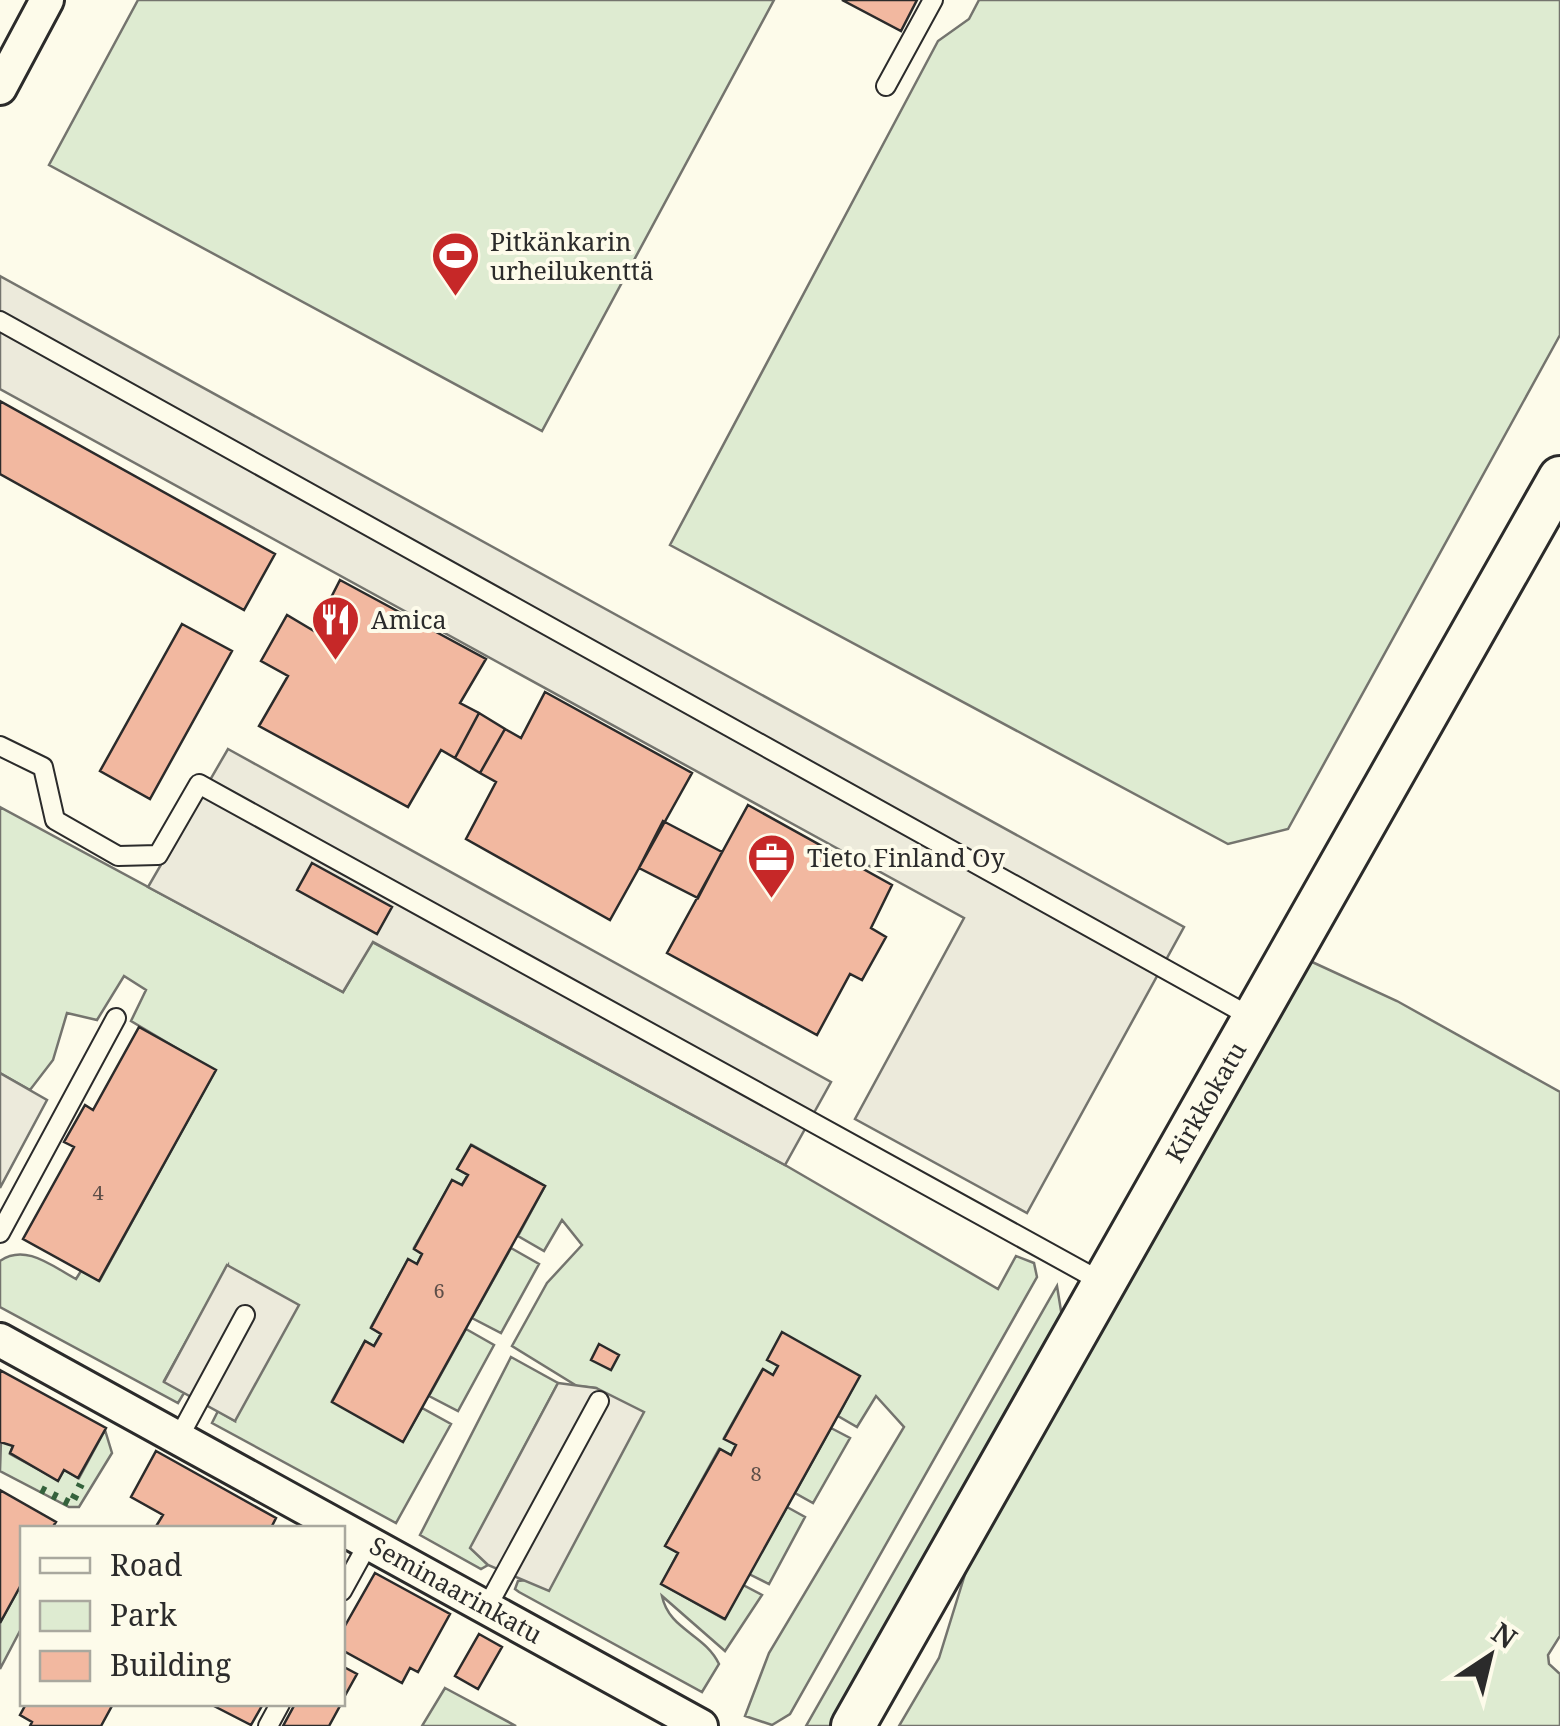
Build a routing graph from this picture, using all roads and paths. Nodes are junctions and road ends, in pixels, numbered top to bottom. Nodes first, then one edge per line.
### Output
1 (47, 0) edge
2 (932, 0) edge
3 (886, 86) dead end
4 (0, 88) edge
5 (0, 322) edge
6 (1560, 478) edge
7 (0, 746) edge
8 (116, 1018) dead end
9 (1253, 1018) junction
10 (0, 1234) edge
11 (1102, 1282) junction
12 (245, 1314) dead end
13 (0, 1340) edge
14 (600, 1401) dead end
15 (179, 1437) junction
16 (340, 1526) edge
17 (345, 1529) edge
18 (369, 1542) junction
19 (345, 1586) edge
20 (487, 1607) junction
21 (701, 1726) edge
22 (854, 1726) edge

1 - 4 street
2 - 3 lane
5 - 9 lane
6 - 9 street, Kirkkokatu
7 - 11 lane
8 - 10 lane
9 - 11 street, Kirkkokatu
11 - 22 street, Kirkkokatu
12 - 15 lane
13 - 15 street, Seminaarinkatu
14 - 20 lane
15 - 16 street, Seminaarinkatu
17 - 18 street, Seminaarinkatu
18 - 19 lane
18 - 20 street, Seminaarinkatu
20 - 21 street, Seminaarinkatu

